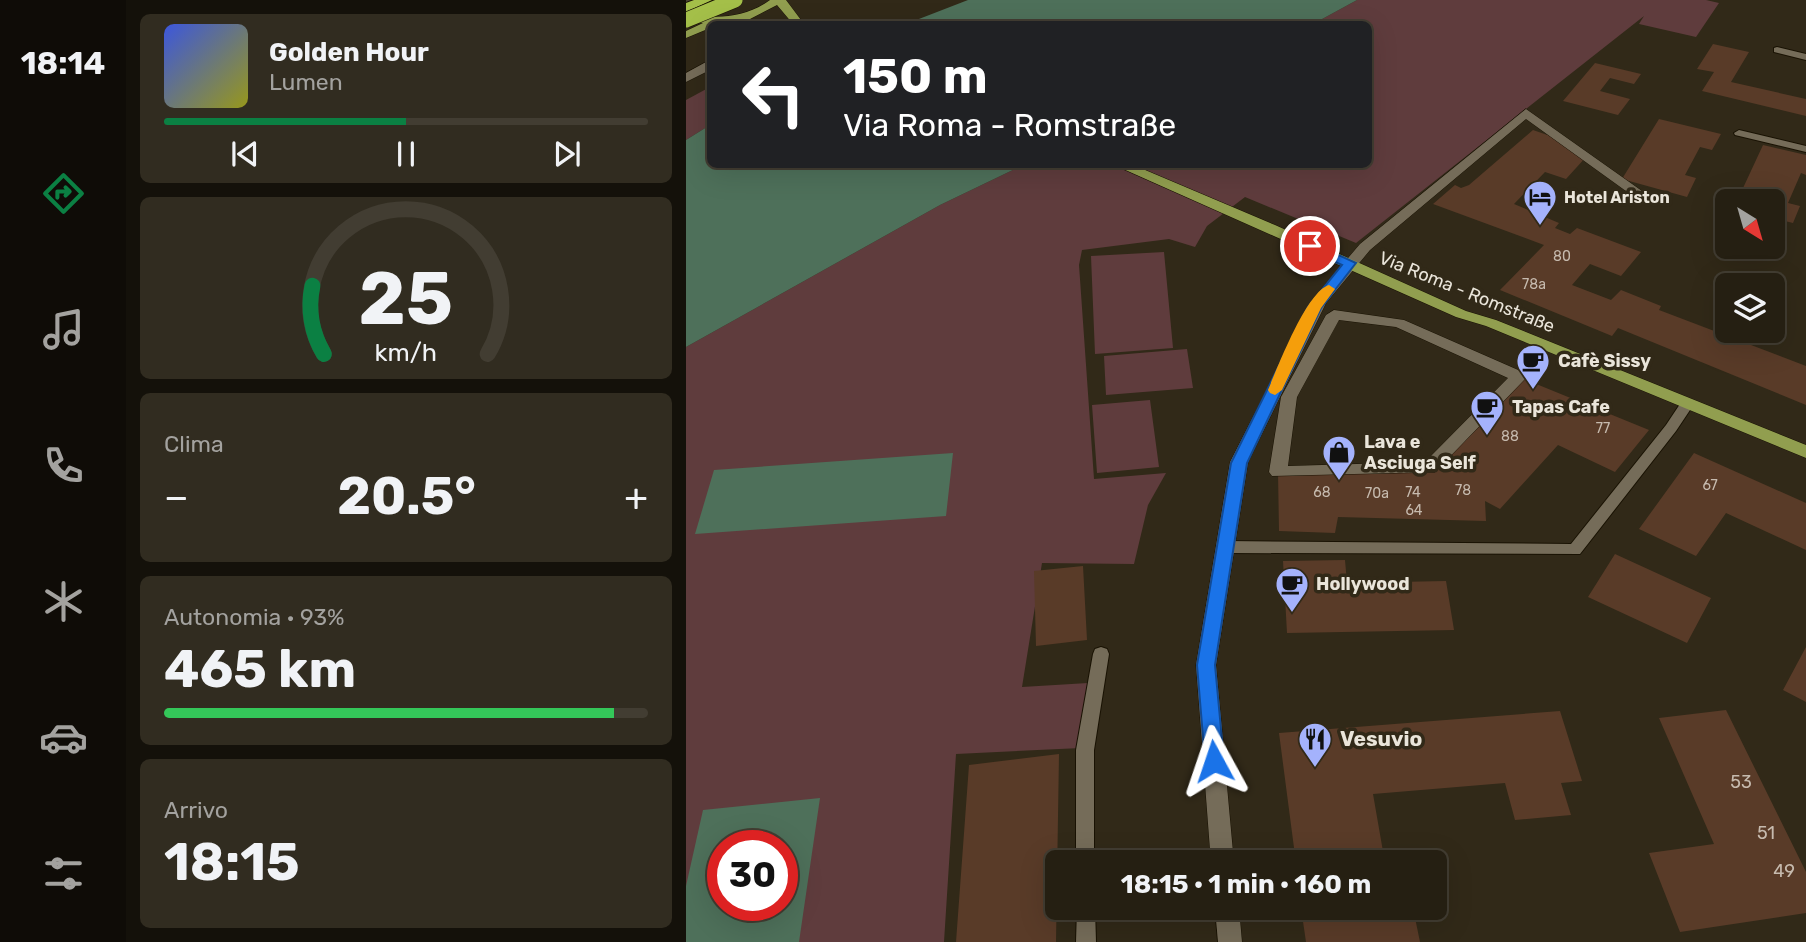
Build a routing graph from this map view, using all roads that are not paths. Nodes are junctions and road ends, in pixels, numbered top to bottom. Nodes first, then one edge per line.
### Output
1 (705, 0) edge
2 (735, 0) edge
3 (779, 0) edge
4 (686, 8) edge
5 (686, 18) edge
6 (723, 20) junction
7 (731, 21) edge
8 (796, 21) edge
9 (707, 26) edge
10 (686, 35) edge
11 (1777, 51) dead end
12 (1806, 57) edge
13 (707, 67) edge
14 (686, 78) edge
15 (1739, 133) dead end
16 (1806, 149) edge
17 (1128, 168) edge
18 (1642, 197) dead end
19 (1350, 263) junction
20 (1686, 404) junction
21 (1259, 423) junction
22 (1285, 426) junction
23 (1806, 452) edge
24 (1226, 547) junction
25 (1101, 654) dead end
26 (1085, 850) edge
27 (1222, 850) edge
28 (1086, 920) edge
29 (1228, 920) edge
30 (1086, 942) edge
31 (1230, 942) edge

1 - 4 highway
2 - 5 highway, bridge
3 - 6 main road
3 - 8 main road
5 - 6 main road
6 - 7 main road
9 - 10 main road
11 - 12 lane
13 - 14 street
15 - 16 lane
17 - 19 main road, Via Roma - Romstraße
18 - 19 street
19 - 20 main road, Via Roma - Romstraße
19 - 21 street
20 - 23 main road, Via Roma - Romstraße
20 - 24 lane
21 - 22 lane
21 - 24 street
22 - 22 street
24 - 27 street
25 - 26 lane
28 - 30 lane
29 - 31 street

